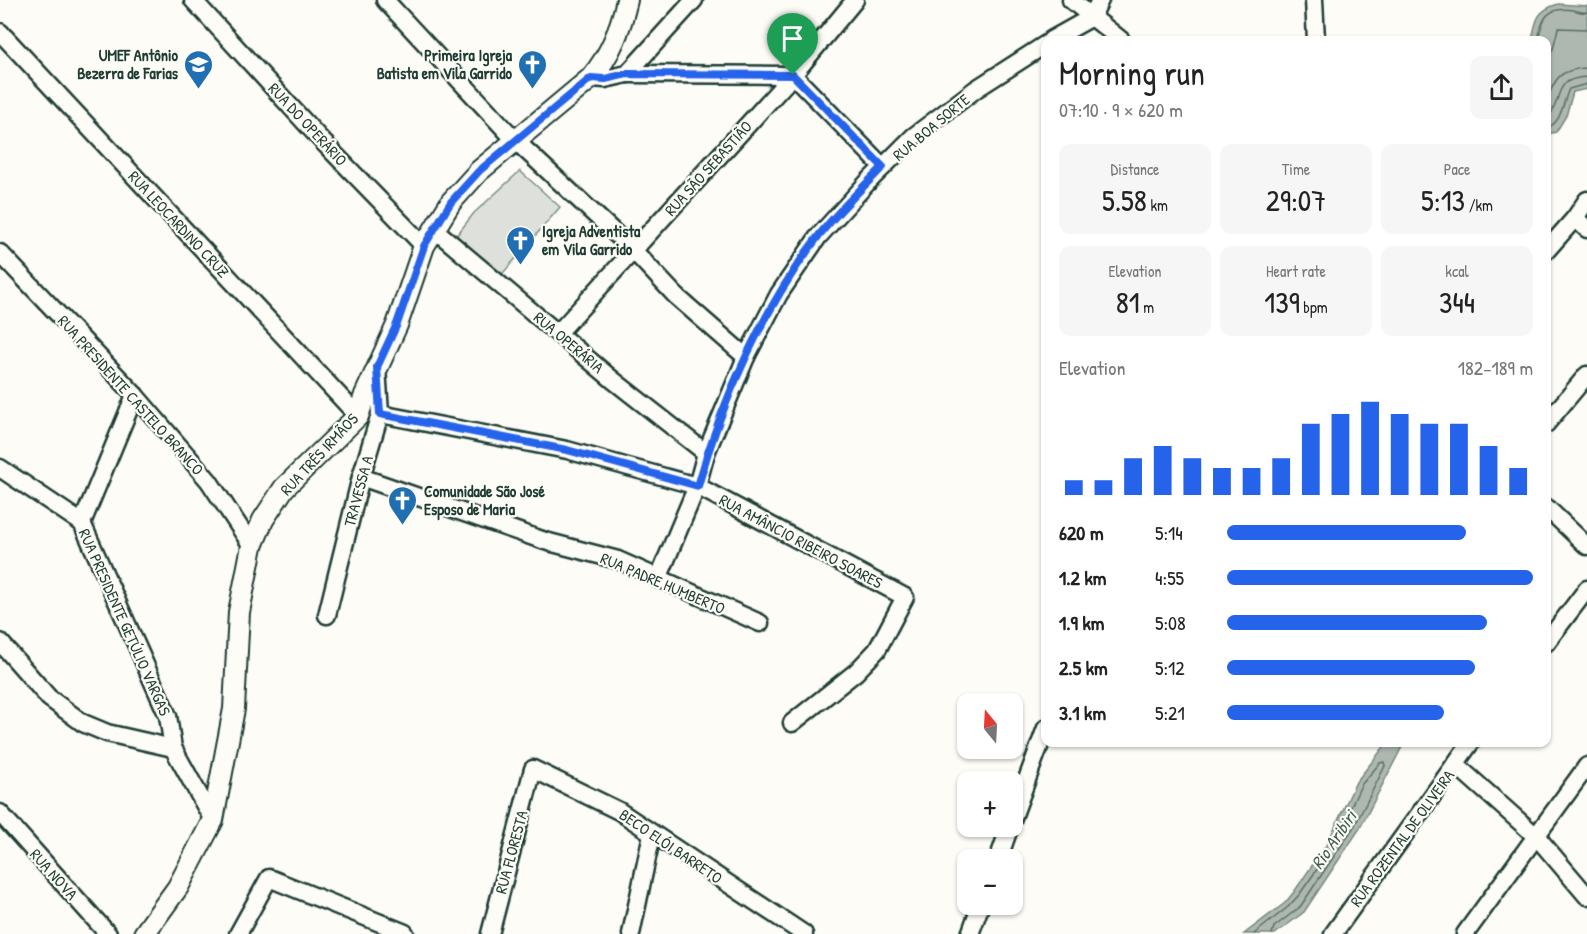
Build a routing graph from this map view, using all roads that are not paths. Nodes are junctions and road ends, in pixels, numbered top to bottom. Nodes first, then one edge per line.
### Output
1 (193, 0) edge
2 (386, 0) edge
3 (627, 0) edge
4 (694, 0) edge
5 (855, 0) edge
6 (1071, 0) edge
7 (1100, 0) edge
8 (1314, 0) edge
9 (1092, 17) junction
10 (0, 32) edge
11 (1058, 36) edge
12 (1115, 36) edge
13 (1316, 36) edge
14 (1041, 47) edge
15 (627, 74) junction
16 (793, 75) junction
17 (591, 78) junction
18 (516, 141) junction
19 (883, 167) junction
20 (1587, 200) edge
21 (1581, 223) edge
22 (434, 229) junction
23 (424, 246) junction
24 (1551, 247) edge
25 (633, 250) junction
26 (0, 253) edge
27 (558, 333) junction
28 (746, 357) junction
29 (377, 367) junction
30 (1587, 375) edge
31 (135, 395) junction
32 (380, 414) junction
33 (358, 416) junction
34 (1551, 418) edge
35 (706, 453) junction
36 (0, 468) edge
37 (360, 477) junction
38 (698, 486) junction
39 (1551, 512) edge
40 (82, 523) junction
41 (252, 546) junction
42 (1587, 546) edge
43 (658, 579) junction
44 (1587, 589) edge
45 (327, 615) dead end
46 (759, 623) dead end
47 (1551, 636) edge
48 (0, 642) edge
49 (792, 723) dead end
50 (1041, 742) edge
51 (1467, 747) edge
52 (173, 748) junction
53 (1455, 764) junction
54 (1587, 766) edge
55 (533, 769) joint
56 (1023, 790) edge
57 (0, 813) edge
58 (213, 820) junction
59 (652, 834) junction
60 (1537, 837) junction
61 (1587, 896) edge
62 (977, 915) edge
63 (405, 933) edge
64 (108, 934) edge
65 (144, 934) edge
66 (238, 934) edge
67 (490, 934) edge
68 (631, 934) edge
69 (804, 934) edge
70 (970, 934) edge
71 (1333, 934) edge
72 (1465, 934) edge

1 - 23 street, RUA DO OPERÁRIO
2 - 18 street
3 - 17 street, RUA TRÊS IRMÃOS
4 - 15 street
5 - 16 street, RUA SÃO SEBASTIÃO
6 - 9 street
7 - 9 street
8 - 13 street
9 - 11 street
9 - 12 street
10 - 33 street, RUA LEOCARDINO CRUZ
14 - 19 street, RUA BOA SORTE
15 - 16 street
15 - 17 street
16 - 19 street
16 - 25 street, RUA SÃO SEBASTIÃO
17 - 18 street, RUA TRÊS IRMÃOS
18 - 22 street, RUA TRÊS IRMÃOS
18 - 25 street
19 - 28 street, RUA BOA SORTE
20 - 21 street
21 - 24 street
22 - 23 street, RUA TRÊS IRMÃOS
22 - 27 street, RUA OPERÁRIA
23 - 29 street, RUA TRÊS IRMÃOS
25 - 27 street, RUA SÃO SEBASTIÃO
25 - 28 street
26 - 31 street, RUA PRESIDENTE CASTELO BRANCO
27 - 35 street, RUA OPERÁRIA
28 - 35 street, RUA BOA SORTE
29 - 32 street, TRAVESSA A
29 - 33 street, RUA TRÊS IRMÃOS
30 - 34 street
31 - 40 street
31 - 41 street, RUA PRESIDENTE CASTELO BRANCO
32 - 37 street, TRAVESSA A
32 - 38 street, RUA AMÂNCIO RIBEIRO SOARES
33 - 41 street, RUA TRÊS IRMÃOS
35 - 38 street, RUA BOA SORTE
36 - 40 street, RUA PRESIDENTE GETÚLIO VARGAS
37 - 43 street, RUA PADRE HUMBERTO
37 - 45 street, TRAVESSA A
38 - 43 street, RUA BOA SORTE
38 - 49 street, RUA AMÂNCIO RIBEIRO SOARES
39 - 42 street
40 - 52 street, RUA PRESIDENTE GETÚLIO VARGAS
41 - 58 street, RUA TRÊS IRMÃOS
43 - 46 street, RUA PADRE HUMBERTO
44 - 47 street
48 - 52 street
50 - 56 street
51 - 53 street, RUA ROZENTAL DE OLIVEIRA
52 - 58 street
53 - 60 street
53 - 71 street, RUA ROZENTAL DE OLIVEIRA
54 - 60 street
55 - 59 street, BECO ELÓI BARRETO
55 - 67 street, RUA FLORESTA
57 - 64 street, RUA NOVA
58 - 65 street, RUA TRÊS IRMÃOS
59 - 68 street
59 - 69 street, BECO ELÓI BARRETO
60 - 61 street
60 - 72 street
62 - 70 street
63 - 66 street

